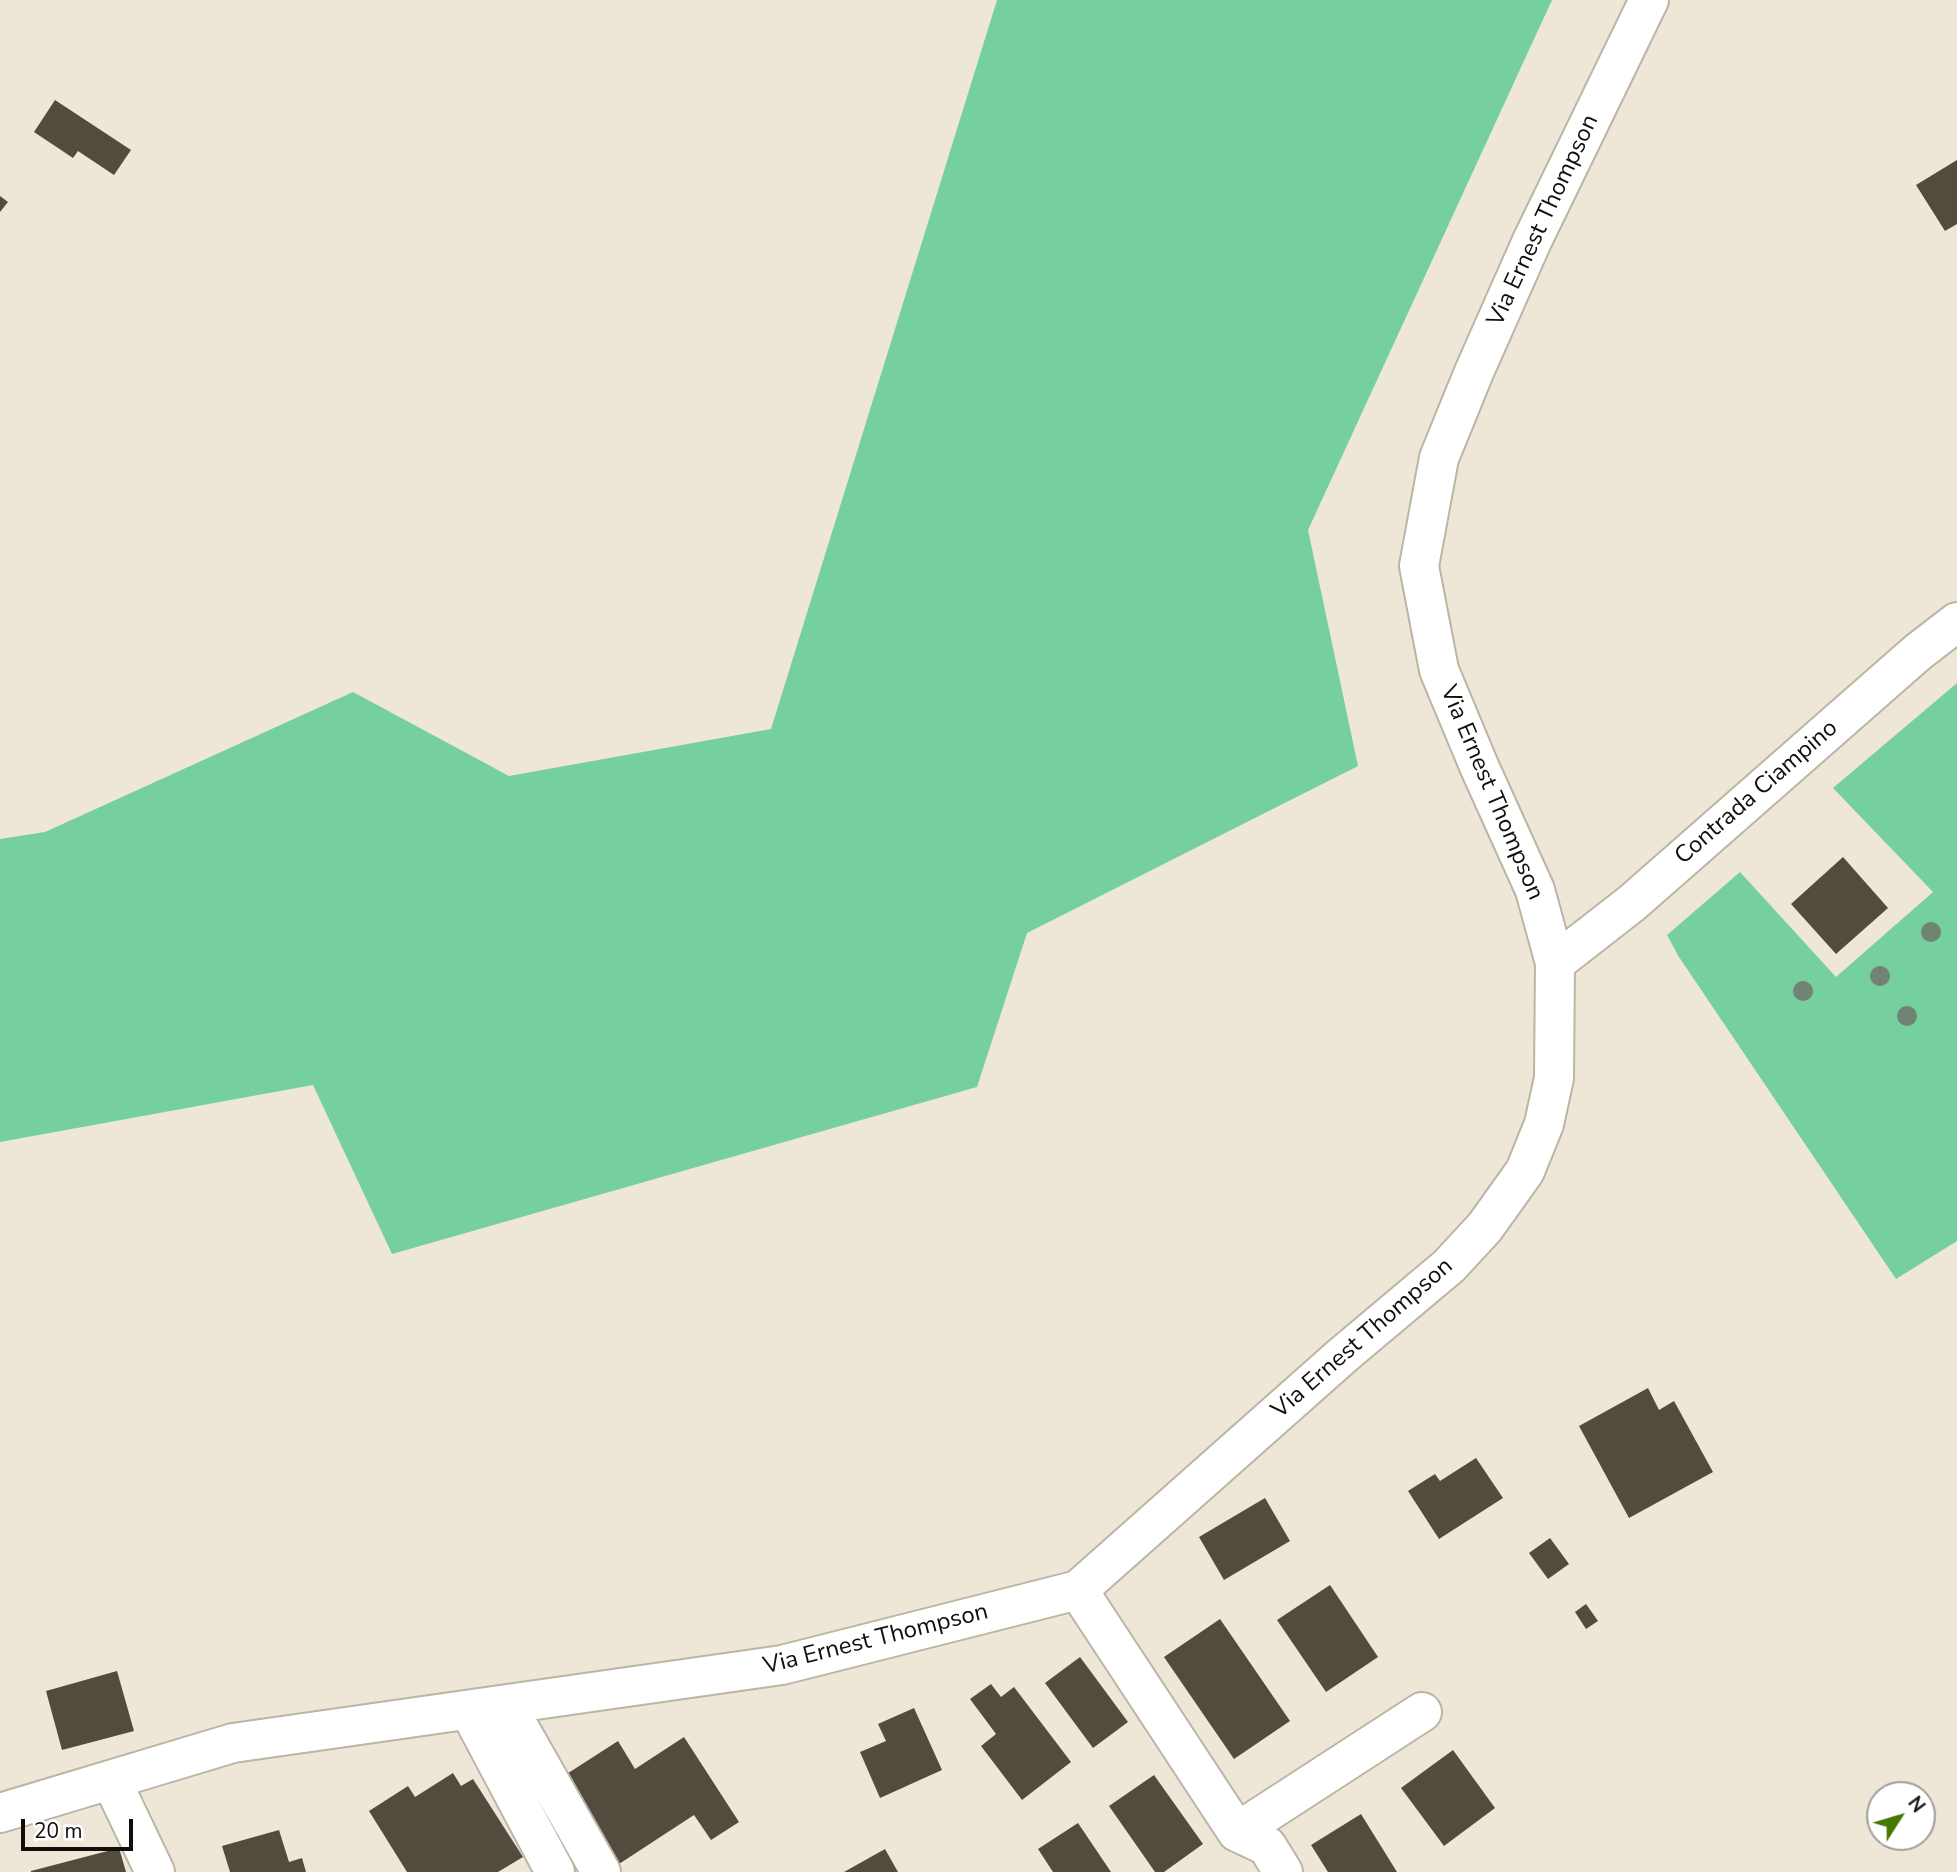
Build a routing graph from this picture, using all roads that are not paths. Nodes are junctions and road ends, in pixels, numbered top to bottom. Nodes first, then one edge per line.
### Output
1 (1649, 0) edge
2 (1957, 622) edge
3 (1555, 963) junction
4 (1078, 1590) junction
5 (507, 1706) junction
6 (469, 1710) junction
7 (1422, 1713) dead end
8 (111, 1780) junction
9 (0, 1813) edge
10 (1237, 1832) junction
11 (155, 1872) edge
12 (555, 1872) edge
13 (601, 1872) edge
14 (1283, 1872) edge

1 - 3 street, Via Ernest Thompson
2 - 3 street, Contrada Ciampino
3 - 4 street, Via Ernest Thompson
4 - 5 street, Via Ernest Thompson
4 - 10 street
5 - 6 street, Via Ernest Thompson
5 - 13 street
6 - 8 street, Via Ernest Thompson
6 - 12 street
7 - 10 street
8 - 9 street, Via Ernest Thompson
8 - 11 street
10 - 14 street

